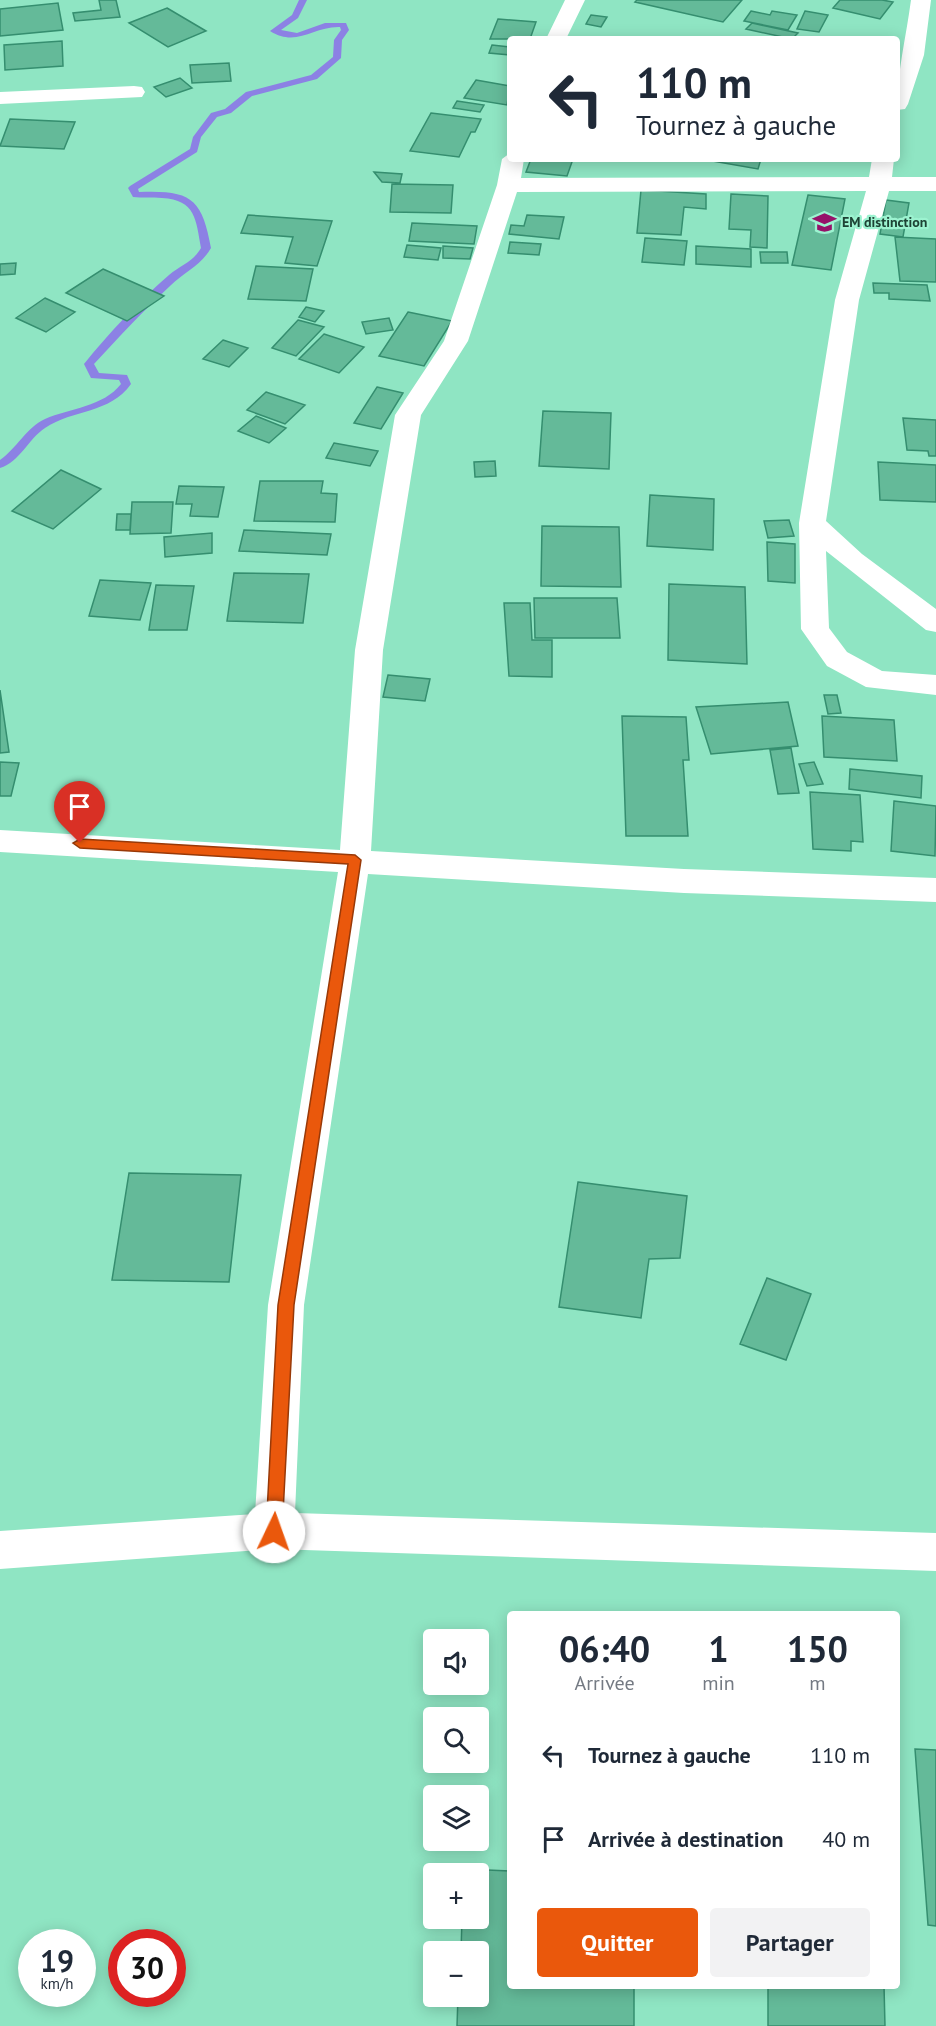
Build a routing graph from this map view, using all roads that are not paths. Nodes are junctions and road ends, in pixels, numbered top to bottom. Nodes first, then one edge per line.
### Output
1 (575, 0) edge
2 (918, 0) edge
3 (557, 36) edge
4 (134, 92) dead end
5 (900, 95) edge
6 (0, 98) edge
7 (883, 162) edge
8 (511, 172) edge
9 (936, 184) edge
10 (879, 186) junction
11 (812, 523) junction
12 (936, 623) edge
13 (936, 685) edge
14 (0, 841) edge
15 (355, 860) junction
16 (936, 890) edge
17 (274, 1532) junction
18 (0, 1550) edge
19 (936, 1552) edge

1 - 3 street
2 - 5 street
4 - 6 street
7 - 10 street
8 - 10 street
8 - 15 street
9 - 10 street
10 - 11 street
11 - 12 street
11 - 13 street
14 - 15 street
15 - 16 street
15 - 17 street
17 - 18 street
17 - 19 street

